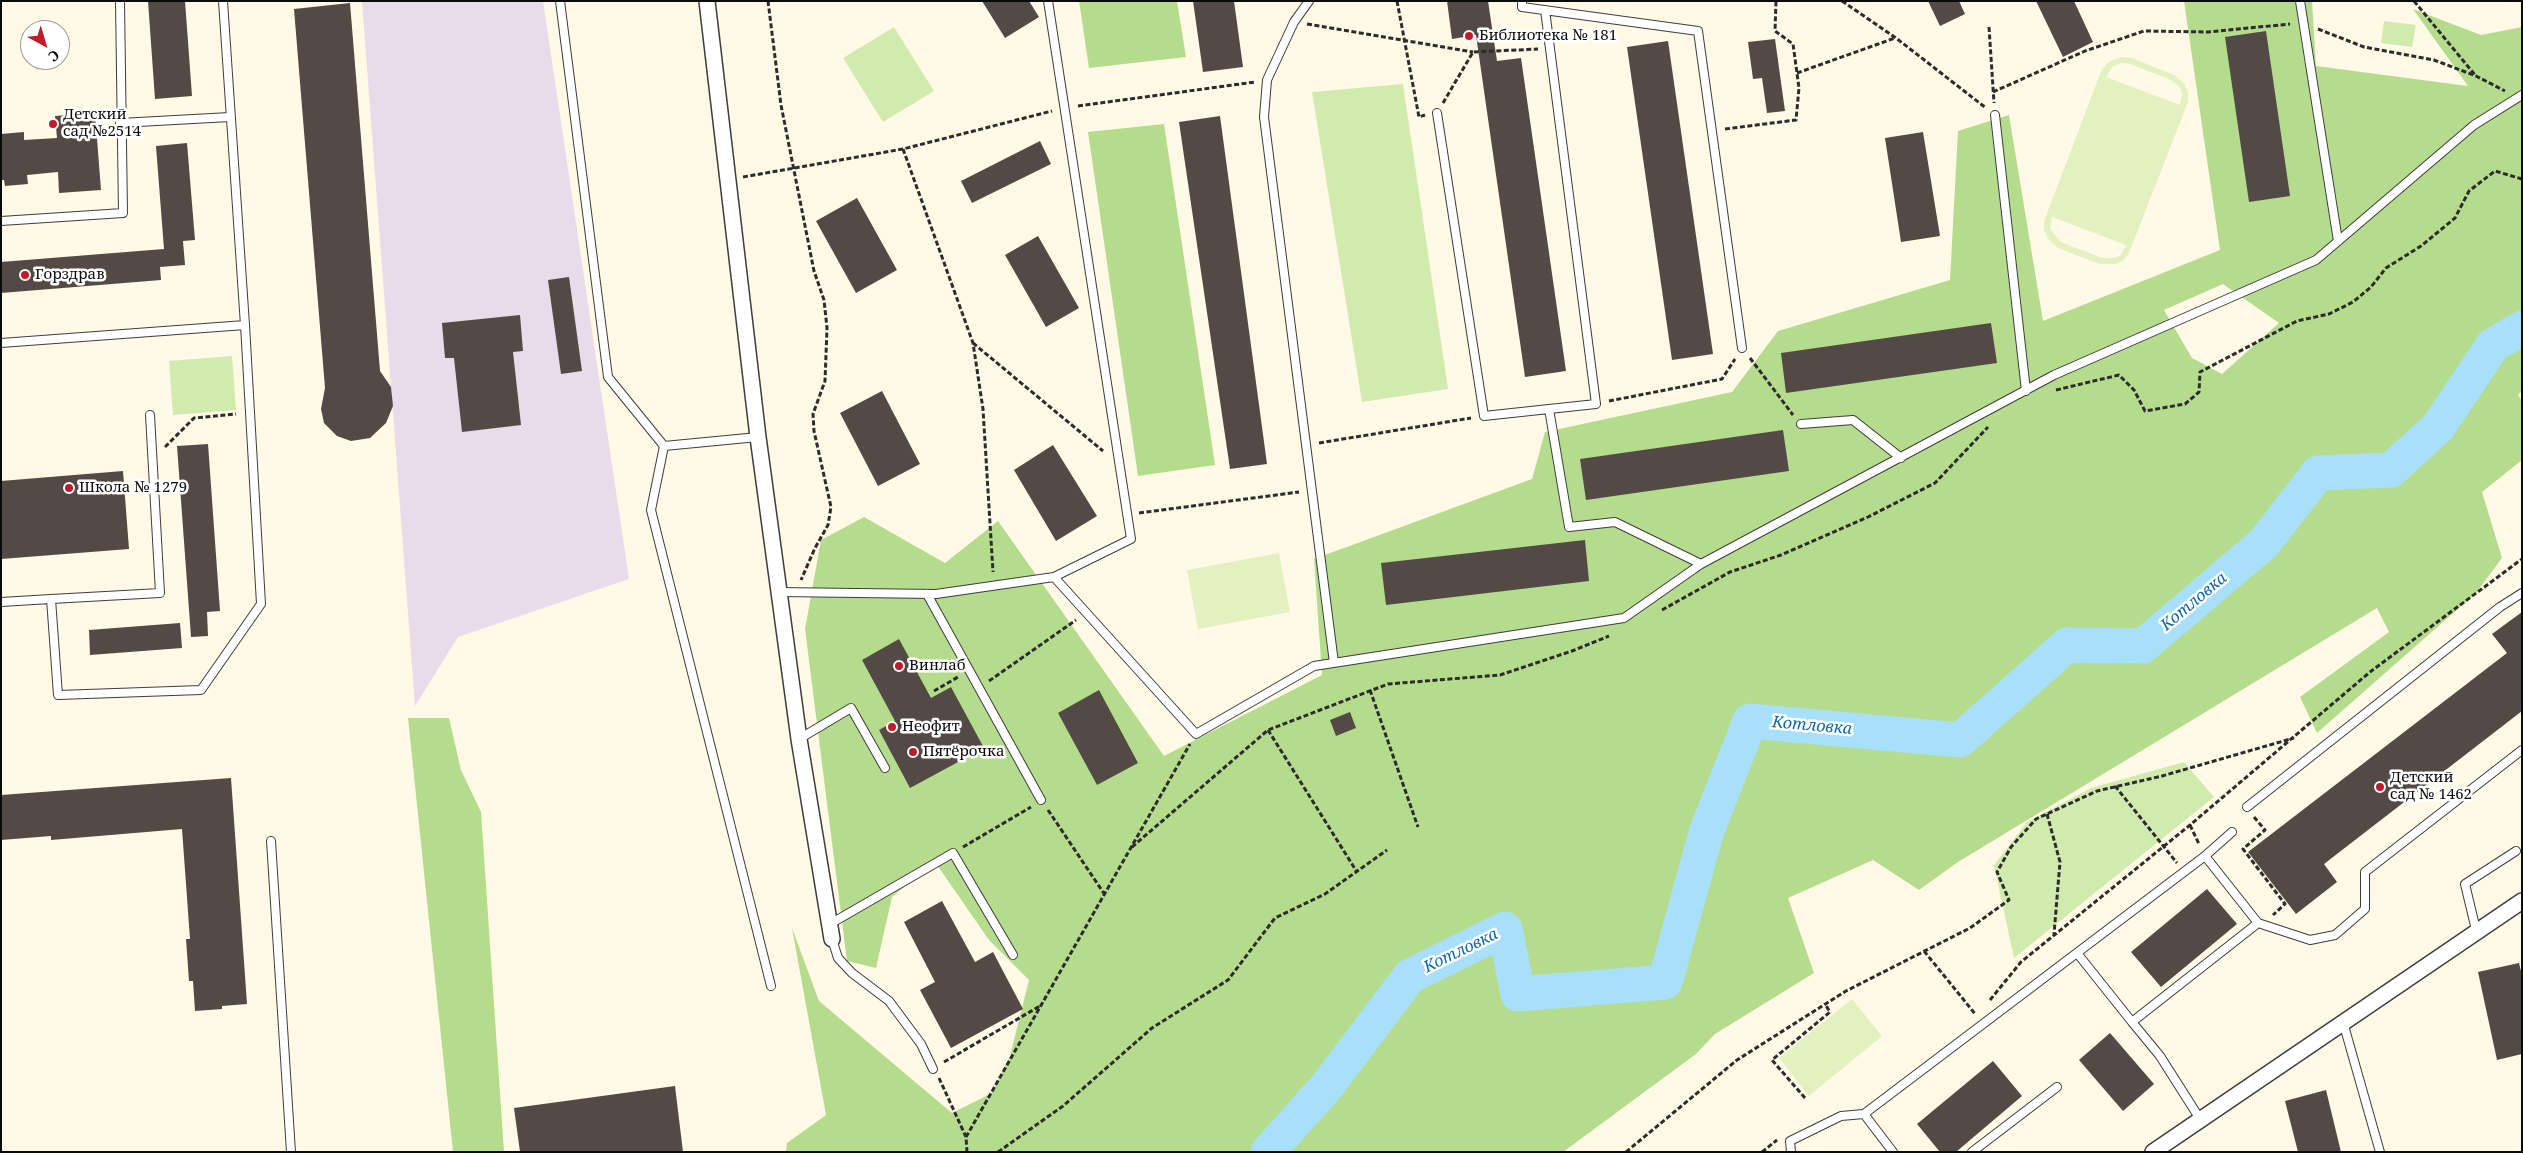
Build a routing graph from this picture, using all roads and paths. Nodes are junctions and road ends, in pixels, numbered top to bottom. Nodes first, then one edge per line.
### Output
1 (120, 1) edge
2 (223, 1) edge
3 (560, 1) edge
4 (707, 1) edge
5 (768, 1) edge
6 (1048, 1) edge
7 (1309, 1) edge
8 (1396, 1) edge
9 (1522, 1) edge
10 (1776, 1) edge
11 (1842, 1) edge
12 (2300, 1) edge
13 (2414, 1) edge
14 (1545, 10) junction
15 (1294, 22) junction
16 (2304, 23) junction
17 (1989, 27) dead end
18 (1896, 38) junction
19 (1404, 40) junction
20 (1549, 48) junction
21 (1473, 52) junction
22 (1797, 73) junction
23 (2476, 76) junction
24 (1267, 80) junction
25 (1993, 92) junction
26 (2519, 96) edge
27 (1063, 108) junction
28 (1437, 113) junction
29 (1995, 115) junction
30 (230, 116) junction
31 (120, 123) junction
32 (1712, 131) junction
33 (903, 149) junction
34 (794, 168) junction
35 (2522, 179) edge
36 (728, 180) junction
37 (1, 220) edge
38 (2338, 241) junction
39 (2297, 321) dead end
40 (245, 325) junction
41 (1, 343) edge
42 (973, 343) junction
43 (1742, 348) junction
44 (2026, 391) junction
45 (1596, 404) junction
46 (1549, 409) junction
47 (250, 413) junction
48 (150, 415) dead end
49 (1484, 416) junction
50 (1801, 424) joint
51 (758, 437) junction
52 (1306, 445) junction
53 (664, 446) junction
54 (154, 458) junction
55 (1900, 458) junction
56 (1119, 464) junction
57 (1312, 490) junction
58 (1127, 514) junction
59 (2522, 558) edge
60 (1701, 564) junction
61 (1054, 576) junction
62 (994, 586) junction
63 (779, 592) junction
64 (798, 593) junction
65 (2522, 593) edge
66 (927, 594) junction
67 (51, 599) junction
68 (1, 602) edge
69 (1087, 612) junction
70 (1334, 663) junction
71 (969, 670) junction
72 (979, 688) junction
73 (1370, 690) dead end
74 (934, 691) dead end
75 (1268, 730) dead end
76 (1196, 734) junction
77 (2297, 737) junction
78 (799, 739) junction
79 (2522, 750) edge
80 (885, 768) dead end
81 (2115, 786) junction
82 (1041, 800) junction
83 (2246, 807) joint
84 (2047, 814) junction
85 (2190, 825) junction
86 (1418, 828) dead end
87 (2232, 832) dead end
88 (271, 841) dead end
89 (2164, 847) junction
90 (1388, 850) dead end
91 (2516, 851) dead end
92 (953, 853) junction
93 (2205, 856) junction
94 (1357, 872) junction
95 (2184, 872) junction
96 (1105, 895) junction
97 (2522, 901) edge
98 (2286, 904) dead end
99 (2258, 923) junction
100 (830, 924) junction
101 (2476, 930) junction
102 (2054, 935) junction
103 (832, 939) joint
104 (1924, 951) junction
105 (2077, 953) junction
106 (1014, 955) dead end
107 (771, 986) dead end
108 (1989, 1001) dead end
109 (1825, 1004) junction
110 (1041, 1006) junction
111 (1983, 1008) dead end
112 (1977, 1016) junction
113 (1969, 1022) dead end
114 (2132, 1022) junction
115 (2343, 1022) junction
116 (1984, 1024) junction
117 (933, 1069) junction
118 (2057, 1087) dead end
119 (1805, 1098) dead end
120 (1864, 1114) junction
121 (2200, 1119) junction
122 (1785, 1134) dead end
123 (966, 1137) junction
124 (292, 1152) edge
125 (967, 1152) edge
126 (998, 1152) edge
127 (1626, 1152) edge
128 (1762, 1152) edge
129 (1791, 1152) edge
130 (1893, 1152) edge
131 (1972, 1152) edge
132 (2153, 1152) edge
133 (2380, 1152) edge

1 - 31 lane
2 - 30 lane
3 - 53 lane
4 - 36 street
5 - 34 path
6 - 27 lane
7 - 15 lane
8 - 19 path
9 - 14 lane
10 - 22 path
11 - 18 path
12 - 16 lane
13 - 23 path
14 - 20 lane
14 - 32 lane
15 - 19 path
15 - 24 lane
16 - 23 path
16 - 25 path
16 - 38 lane
17 - 25 path
18 - 22 path
18 - 29 path
19 - 21 path
19 - 28 path
20 - 21 path
20 - 45 lane
21 - 28 path
22 - 32 path
23 - 26 path
24 - 27 path
24 - 52 lane
25 - 29 path
26 - 38 lane
27 - 33 path
27 - 56 lane
28 - 49 lane
29 - 44 lane
30 - 31 lane
30 - 40 lane
31 - 37 lane
32 - 43 lane
33 - 34 path
33 - 42 path
34 - 36 path
34 - 64 path
35 - 39 path
36 - 51 street
38 - 44 lane
40 - 41 lane
40 - 47 lane
42 - 56 path
42 - 62 path
43 - 45 path
43 - 50 path
44 - 55 lane
45 - 46 lane
46 - 49 lane
46 - 60 lane
47 - 54 path
47 - 67 lane
48 - 54 lane
49 - 52 path
50 - 55 lane
51 - 53 lane
51 - 63 street
52 - 57 lane
53 - 107 lane
54 - 67 lane
55 - 60 lane
56 - 58 lane
57 - 58 path
57 - 70 lane
58 - 61 lane
59 - 77 path
60 - 70 lane
61 - 62 lane
61 - 69 lane
62 - 66 lane
63 - 64 lane
63 - 78 street
64 - 66 lane
65 - 83 lane
66 - 71 lane
67 - 68 lane
69 - 72 path
69 - 76 lane
70 - 76 lane
71 - 72 lane
71 - 74 path
72 - 82 lane
73 - 86 path
75 - 94 path
76 - 96 path
77 - 81 path
77 - 85 path
78 - 80 lane
78 - 100 street
79 - 99 lane
81 - 84 path
81 - 89 path
82 - 92 path
82 - 96 path
83 - 98 path
84 - 102 path
84 - 104 path
85 - 89 path
85 - 93 path
87 - 93 lane
88 - 124 lane
89 - 95 path
89 - 102 path
90 - 94 path
91 - 101 lane
92 - 100 lane
92 - 106 lane
93 - 95 lane
93 - 99 lane
94 - 126 path
95 - 105 lane
96 - 110 path
97 - 101 street
99 - 114 lane
100 - 103 street
101 - 115 street
102 - 108 path
103 - 117 lane
104 - 109 path
104 - 112 path
105 - 114 lane
105 - 116 lane
109 - 119 path
109 - 127 path
110 - 117 path
110 - 123 path
111 - 112 path
112 - 113 path
112 - 116 path
114 - 121 lane
115 - 121 street
115 - 133 lane
116 - 120 lane
117 - 123 path
118 - 131 lane
120 - 129 lane
120 - 130 lane
121 - 132 street
122 - 128 path
123 - 125 path

